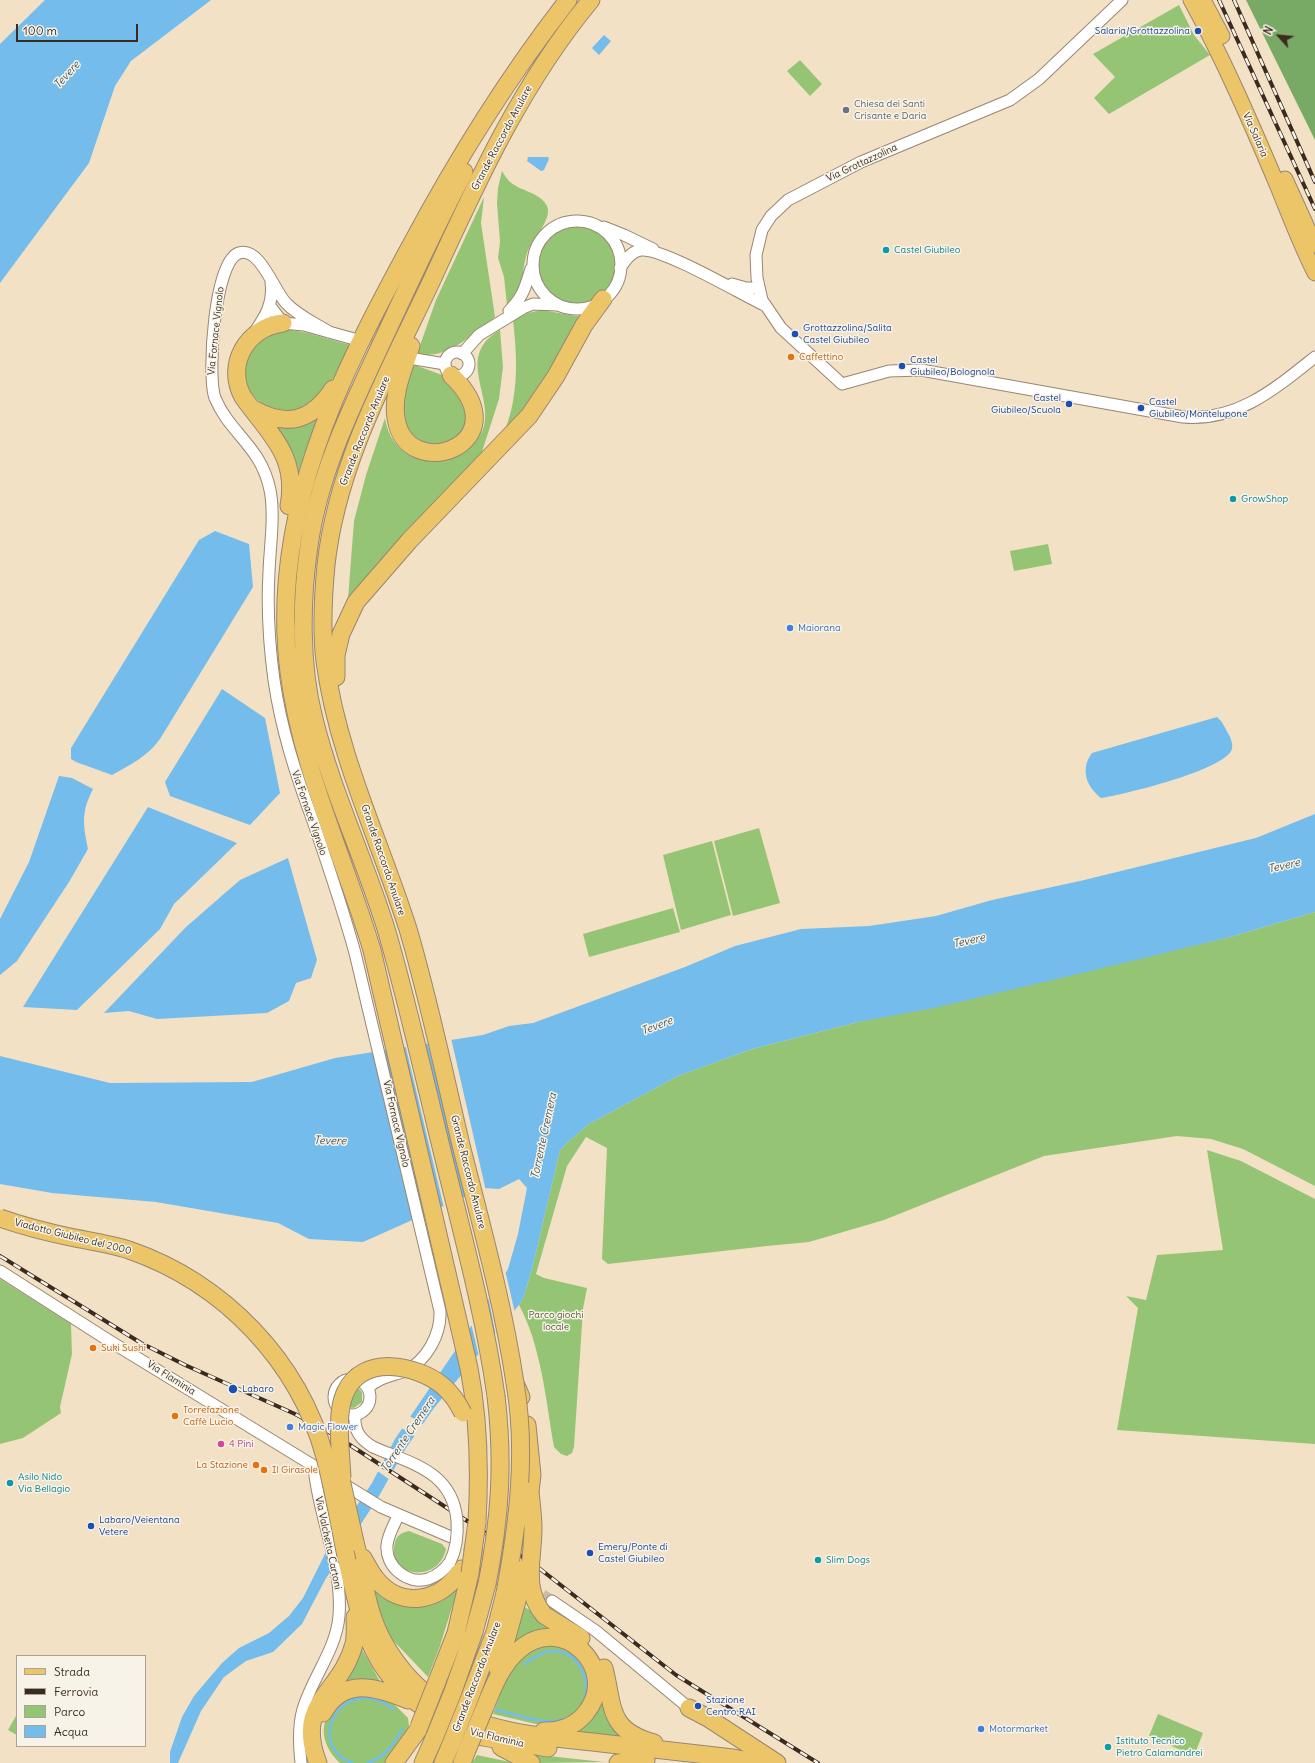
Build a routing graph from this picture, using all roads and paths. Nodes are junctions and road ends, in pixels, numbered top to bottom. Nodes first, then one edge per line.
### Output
1 (568, 0) edge
2 (591, 0) edge
3 (1122, 0) edge
4 (1191, 0) edge
5 (1203, 0) edge
6 (515, 74) junction
7 (597, 226) junction
8 (1315, 245) edge
9 (659, 253) junction
10 (532, 267) junction
11 (620, 268) junction
12 (1315, 273) edge
13 (269, 276) junction
14 (714, 279) junction
15 (428, 287) junction
16 (759, 288) junction
17 (604, 299) junction
18 (562, 305) junction
19 (764, 305) junction
20 (270, 306) junction
21 (500, 320) junction
22 (283, 323) junction
23 (329, 332) junction
24 (252, 337) junction
25 (354, 339) tunnel mouth
26 (462, 354) junction
27 (1315, 357) edge
28 (415, 359) tunnel mouth
29 (349, 366) junction
30 (448, 370) junction
31 (251, 408) junction
32 (285, 600) junction
33 (337, 721) junction
34 (0, 1206) edge
35 (0, 1218) edge
36 (0, 1271) edge
37 (515, 1383) junction
38 (368, 1388) junction
39 (355, 1415) junction
40 (314, 1466) junction
41 (478, 1470) junction
42 (346, 1483) junction
43 (530, 1491) junction
44 (398, 1516) junction
45 (451, 1537) tunnel mouth
46 (356, 1544) junction
47 (346, 1561) joint
48 (460, 1568) junction
49 (353, 1589) junction
50 (511, 1596) junction
51 (548, 1608) junction
52 (492, 1689) junction
53 (418, 1705) junction
54 (689, 1708) joint
55 (418, 1729) junction
56 (508, 1730) junction
57 (486, 1731) junction
58 (464, 1757) edge
59 (646, 1760) junction
60 (671, 1760) edge
61 (301, 1763) edge
62 (318, 1763) edge
63 (330, 1763) edge
64 (394, 1763) edge
65 (404, 1763) edge
66 (423, 1763) edge
67 (443, 1763) edge
68 (531, 1763) edge
69 (618, 1763) edge
70 (761, 1763) edge
71 (777, 1763) edge

1 - 6 highway, Grande Raccordo Anulare
2 - 15 highway, Grande Raccordo Anulare
3 - 16 street, Via Grottazzolina
4 - 12 main road, Via Salaria
5 - 8 main road, Via Salaria
6 - 29 highway, Grande Raccordo Anulare
6 - 66 highway, Grande Raccordo Anulare, bridge
7 - 9 street
7 - 10 street
7 - 11 street
9 - 11 street
9 - 14 street
10 - 18 street
10 - 21 street
11 - 17 street
13 - 20 street, Via Fornace Vignolo
13 - 23 street, Via Fornace Vignolo
13 - 38 street, Via Fornace Vignolo
14 - 16 street
14 - 19 street
15 - 30 highway
15 - 33 highway, Grande Raccordo Anulare
16 - 19 street, Via Grottazzolina
17 - 18 street
17 - 33 highway
18 - 21 street
19 - 27 street, Via Grottazzolina
20 - 22 street
20 - 24 street, Via Fornace Vignolo
21 - 26 street
22 - 23 street
22 - 24 highway
23 - 25 street
24 - 31 highway
26 - 30 street
26 - 30 street
28 - 30 street
29 - 31 highway
29 - 32 highway, Grande Raccordo Anulare
31 - 32 highway
32 - 41 highway, Grande Raccordo Anulare
33 - 37 highway, Grande Raccordo Anulare
34 - 42 highway, Viadotto Giubileo del 2000, bridge
35 - 47 highway, Viadotto Giubileo del 2000, bridge
36 - 40 street, Via Flaminia
37 - 43 highway, bridge
37 - 50 highway, Grande Raccordo Anulare, bridge
38 - 39 street
38 - 39 street
39 - 48 street, bridge
40 - 42 street, Via Flaminia
40 - 61 street, Via Valchetta Cartoni
41 - 42 highway, bridge
41 - 48 highway, Grande Raccordo Anulare, bridge
42 - 44 street, Via Flaminia
42 - 46 highway, Viadotto Giubileo del 2000, bridge
43 - 50 highway, bridge
43 - 51 highway, bridge
44 - 45 street, Via Flaminia
44 - 48 street
46 - 48 highway
46 - 57 highway, Via Flaminia
47 - 49 highway, Via Flaminia
48 - 55 highway, Grande Raccordo Anulare, bridge
49 - 53 highway, Via Flaminia
49 - 62 highway
50 - 52 highway
50 - 67 highway, Grande Raccordo Anulare, bridge
51 - 54 street
51 - 60 highway
52 - 56 highway
52 - 58 highway, bridge
53 - 57 highway, Via Flaminia
53 - 63 highway
54 - 71 highway
55 - 64 highway
55 - 65 highway, Grande Raccordo Anulare
56 - 57 highway
56 - 60 highway, Via Flaminia
57 - 59 highway, Via Flaminia
57 - 68 highway
59 - 60 highway, Via Flaminia
59 - 69 highway
60 - 70 highway, Via Flaminia

